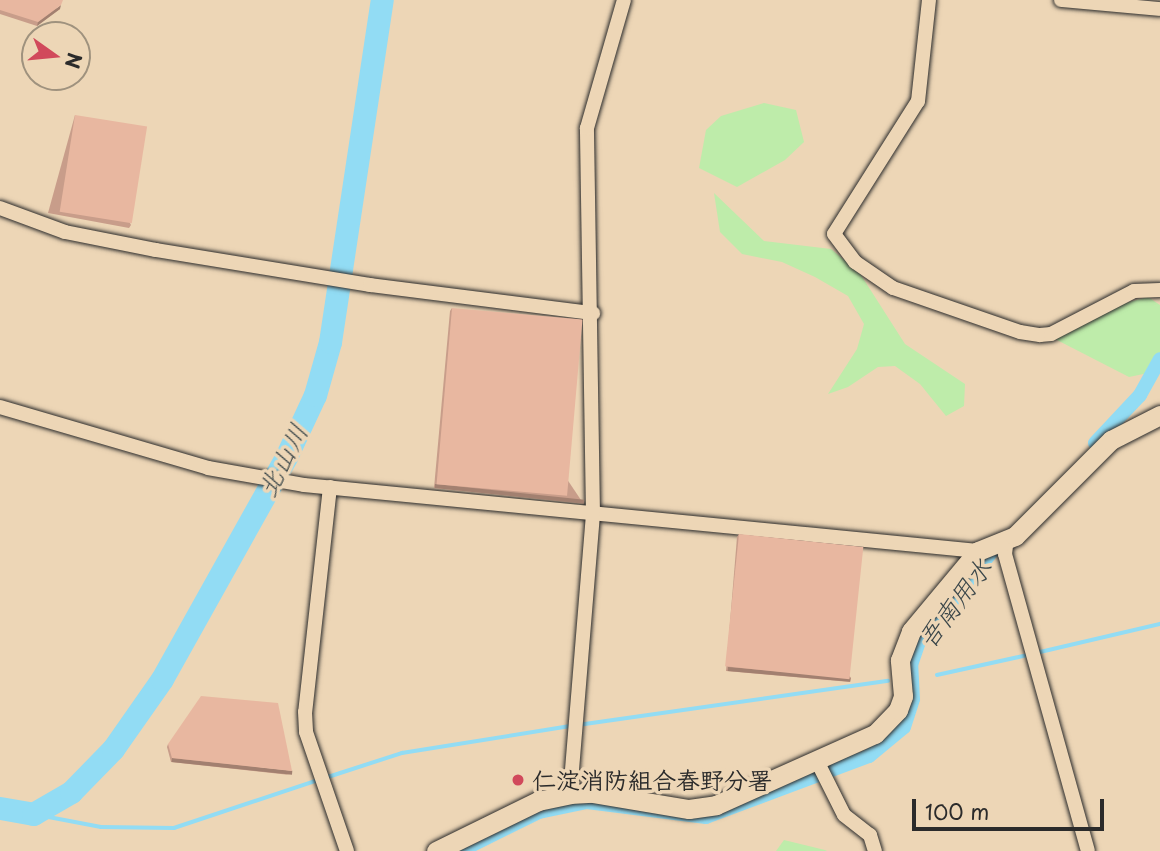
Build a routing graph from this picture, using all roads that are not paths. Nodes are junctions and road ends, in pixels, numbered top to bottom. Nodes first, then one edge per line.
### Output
1 (624, 0) edge
2 (929, 0) edge
3 (1061, 0) edge
4 (1160, 9) edge
5 (0, 208) edge
6 (1160, 290) edge
7 (593, 313) junction
8 (0, 407) edge
9 (1160, 415) edge
10 (330, 487) junction
11 (593, 515) junction
12 (995, 543) junction
13 (818, 763) junction
14 (570, 794) junction
15 (347, 851) edge
16 (436, 851) edge
17 (874, 851) edge
18 (1088, 851) edge

1 - 7 street
2 - 6 street
3 - 4 street
5 - 7 street
7 - 11 street
8 - 10 street
9 - 12 main road
10 - 11 street
10 - 15 street
11 - 12 street
11 - 14 street
12 - 13 main road
12 - 18 street
13 - 14 main road
13 - 17 street
14 - 16 main road

